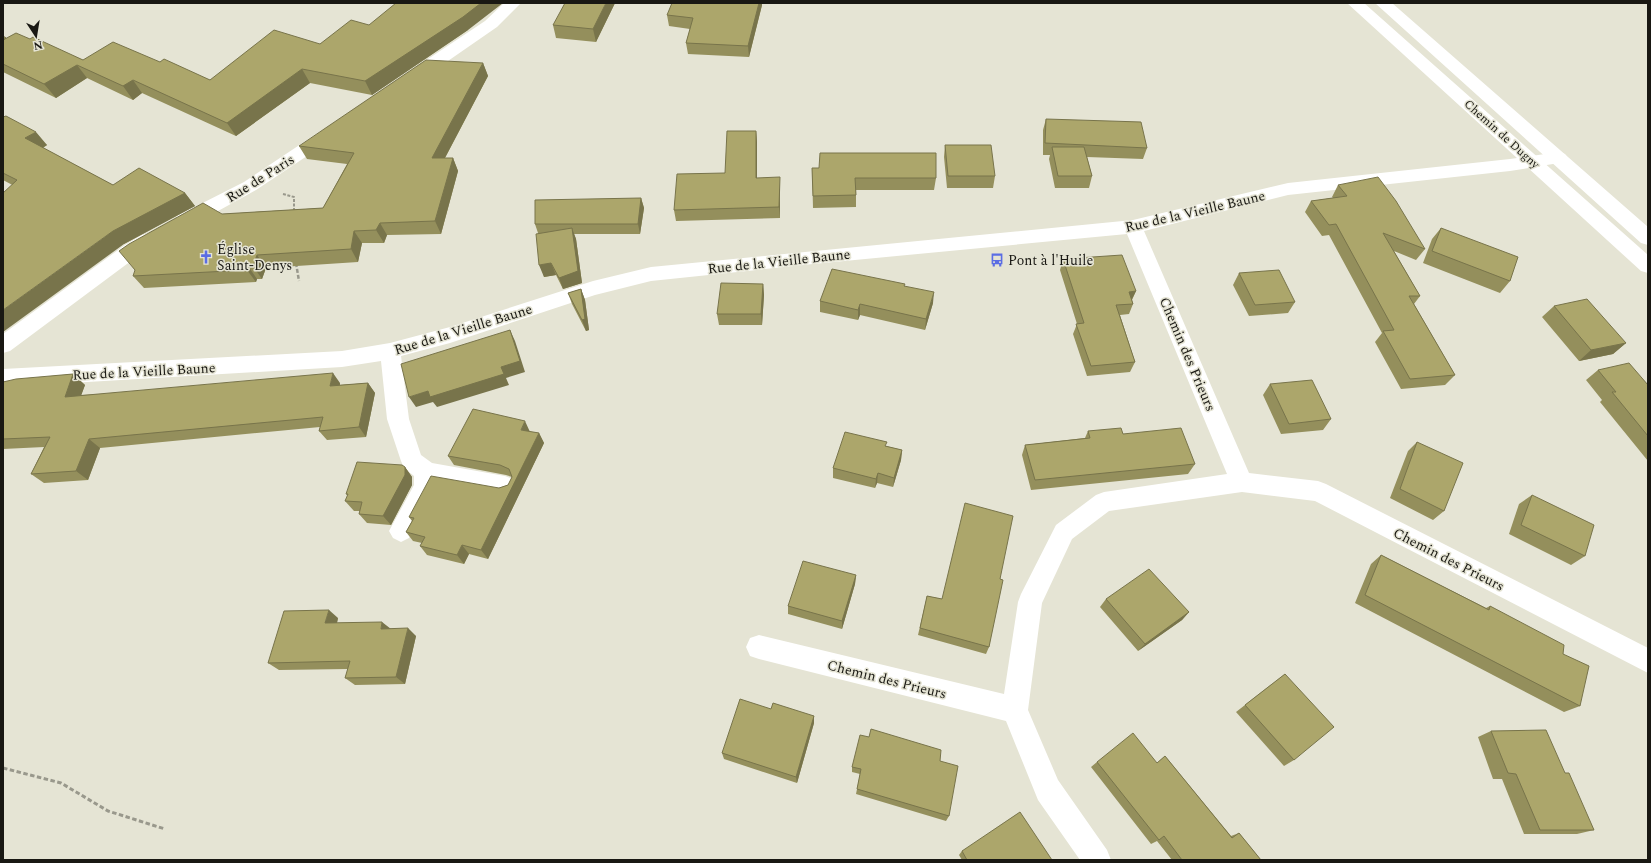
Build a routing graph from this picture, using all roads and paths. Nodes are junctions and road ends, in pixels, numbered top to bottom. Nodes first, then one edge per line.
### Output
1 (513, 3) edge
2 (1355, 3) edge
3 (1383, 3) edge
4 (400, 85) edge
5 (341, 125) edge
6 (1559, 158) junction
7 (1533, 161) junction
8 (250, 186) junction
9 (294, 213) edge
10 (1133, 227) junction
11 (1648, 238) edge
12 (296, 261) edge
13 (1648, 266) edge
14 (300, 280) dead end
15 (3, 345) edge
16 (390, 351) junction
17 (3, 378) edge
18 (426, 472) junction
19 (1242, 482) junction
20 (505, 486) edge
21 (401, 531) dead end
22 (759, 647) dead end
23 (1648, 661) edge
24 (1015, 710) junction
25 (3, 768) edge
26 (166, 829) dead end
27 (1097, 860) edge

1 - 4 street
2 - 7 street, Chemin de Dugny
3 - 6 street, Chemin de Dugny
5 - 8 street, Rue de Paris
6 - 7 street, Rue de la Vieille Baune
6 - 11 street, Chemin de Dugny
7 - 10 street, Rue de la Vieille Baune
7 - 13 street, Chemin de Dugny
8 - 9 path
8 - 15 street, Rue de Paris
10 - 16 street, Rue de la Vieille Baune
10 - 19 street, Chemin des Prieurs
12 - 14 path
16 - 17 street, Rue de la Vieille Baune
16 - 18 street
18 - 20 street
18 - 21 street
19 - 23 street, Chemin des Prieurs
19 - 24 street, Chemin des Prieurs
22 - 24 street, Chemin des Prieurs
24 - 27 street
25 - 26 path

